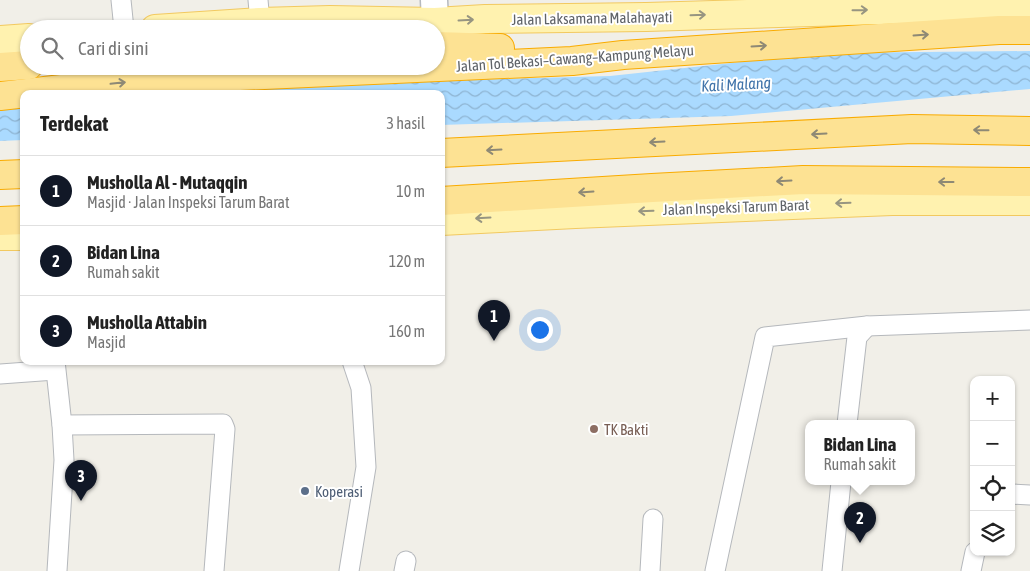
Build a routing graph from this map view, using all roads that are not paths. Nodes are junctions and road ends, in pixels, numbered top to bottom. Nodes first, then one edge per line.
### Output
1 (121, 0) edge
2 (915, 4) edge
3 (1030, 7) edge
4 (259, 11) edge
5 (123, 20) edge
6 (207, 20) edge
7 (330, 20) edge
8 (445, 22) edge
9 (445, 25) edge
10 (1030, 30) edge
11 (20, 39) edge
12 (0, 40) edge
13 (623, 55) junction
14 (20, 65) edge
15 (0, 66) edge
16 (445, 67) edge
17 (263, 75) edge
18 (52, 90) edge
19 (20, 94) edge
20 (0, 96) edge
21 (1030, 130) edge
22 (445, 153) edge
23 (20, 174) edge
24 (0, 175) edge
25 (1030, 182) edge
26 (445, 201) edge
27 (1030, 202) edge
28 (20, 220) edge
29 (0, 221) edge
30 (445, 221) edge
31 (0, 236) edge
32 (20, 236) edge
33 (1030, 320) edge
34 (867, 326) junction
35 (353, 365) edge
36 (55, 366) edge
37 (0, 374) edge
38 (847, 420) edge
39 (62, 425) junction
40 (841, 485) edge
41 (1015, 494) edge
42 (1030, 495) edge
43 (653, 519) dead end
44 (974, 556) edge
45 (57, 571) edge
46 (214, 571) edge
47 (349, 571) edge
48 (650, 571) edge
49 (715, 571) edge
50 (832, 571) edge
51 (971, 571) edge

1 - 5 street
2 - 3 main road, Jalan Laksamana Malahayati
8 -> 2 main road, Jalan Laksamana Malahayati
4 - 6 main road, Jalan Laksamana Malahayati
4 - 7 main road, Jalan Laksamana Malahayati
9 - 13 highway
13 -> 10 highway, Jalan Tol Bekasi–Cawang–Kampung Melayu
11 - 12 main road
16 -> 13 highway, Jalan Tol Bekasi–Cawang–Kampung Melayu
14 - 15 highway
18 -> 17 highway, Jalan Tol Bekasi–Cawang–Kampung Melayu
20 -> 19 highway, Jalan Tol Bekasi–Cawang–Kampung Melayu
21 -> 22 highway
23 - 24 highway
25 -> 26 highway
27 -> 30 main road, Jalan Inspeksi Tarum Barat
28 - 29 highway
31 - 32 main road
33 - 34 street
34 - 38 street
34 - 49 street
35 - 47 street
36 - 37 street
36 - 39 street
39 - 45 street
39 - 46 street
40 - 50 street
41 - 42 street
43 - 48 street
44 - 51 street

